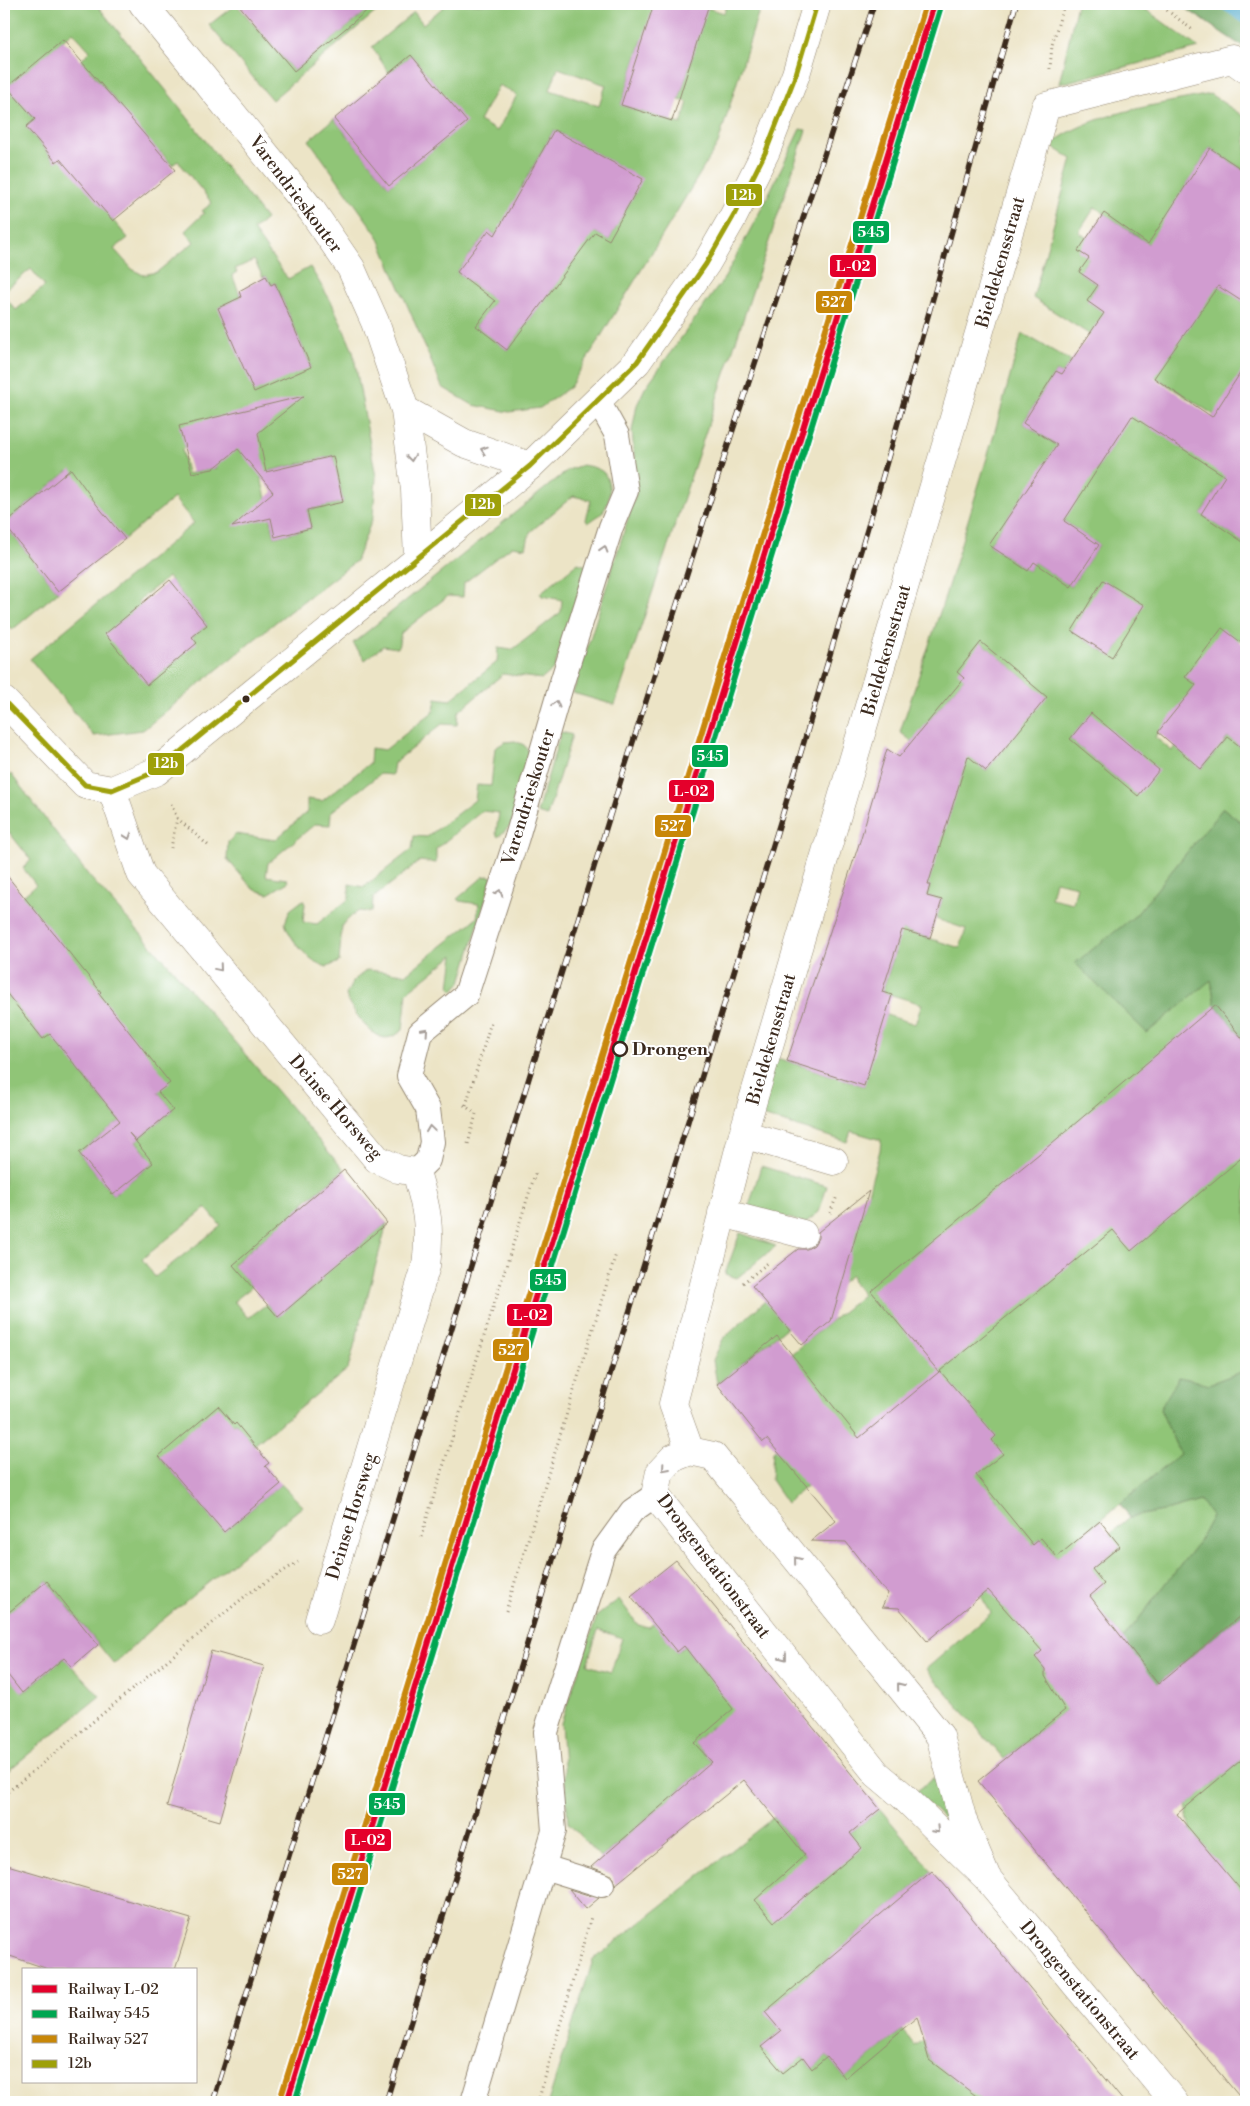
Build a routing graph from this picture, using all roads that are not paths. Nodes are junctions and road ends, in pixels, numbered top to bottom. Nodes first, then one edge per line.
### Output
1 (143, 4) edge
2 (818, 4) edge
3 (1239, 64) edge
4 (598, 401) junction
5 (405, 410) junction
6 (530, 466) junction
7 (418, 559) junction
8 (4, 700) edge
9 (112, 790) junction
10 (743, 1134) junction
11 (834, 1161) dead end
12 (416, 1172) junction
13 (725, 1204) junction
14 (803, 1234) dead end
15 (690, 1451) junction
16 (655, 1495) junction
17 (319, 1620) dead end
18 (544, 1867) junction
19 (987, 1878) junction
20 (602, 1885) road end
21 (472, 2102) edge
22 (1174, 2102) edge

1 - 5 street, Varendrieskouter
2 - 4 street
3 - 10 street, Bieldekensstraat
4 - 6 street
12 -> 4 lane, Varendrieskouter
6 -> 5 street
5 -> 7 street, Varendrieskouter
6 - 7 street
7 - 9 street
8 - 9 street
9 -> 12 street, Deinse Horsweg
10 - 11 street
10 - 13 street, Bieldekensstraat
12 - 17 street, Deinse Horsweg
13 - 14 street
13 - 15 street, Bieldekensstraat
15 -> 16 street, Drongenstationstraat
19 -> 15 street, Drongenstationstraat
16 - 18 lane
16 -> 19 street, Drongenstationstraat
18 - 20 lane
18 - 21 lane
19 - 22 street, Drongenstationstraat

